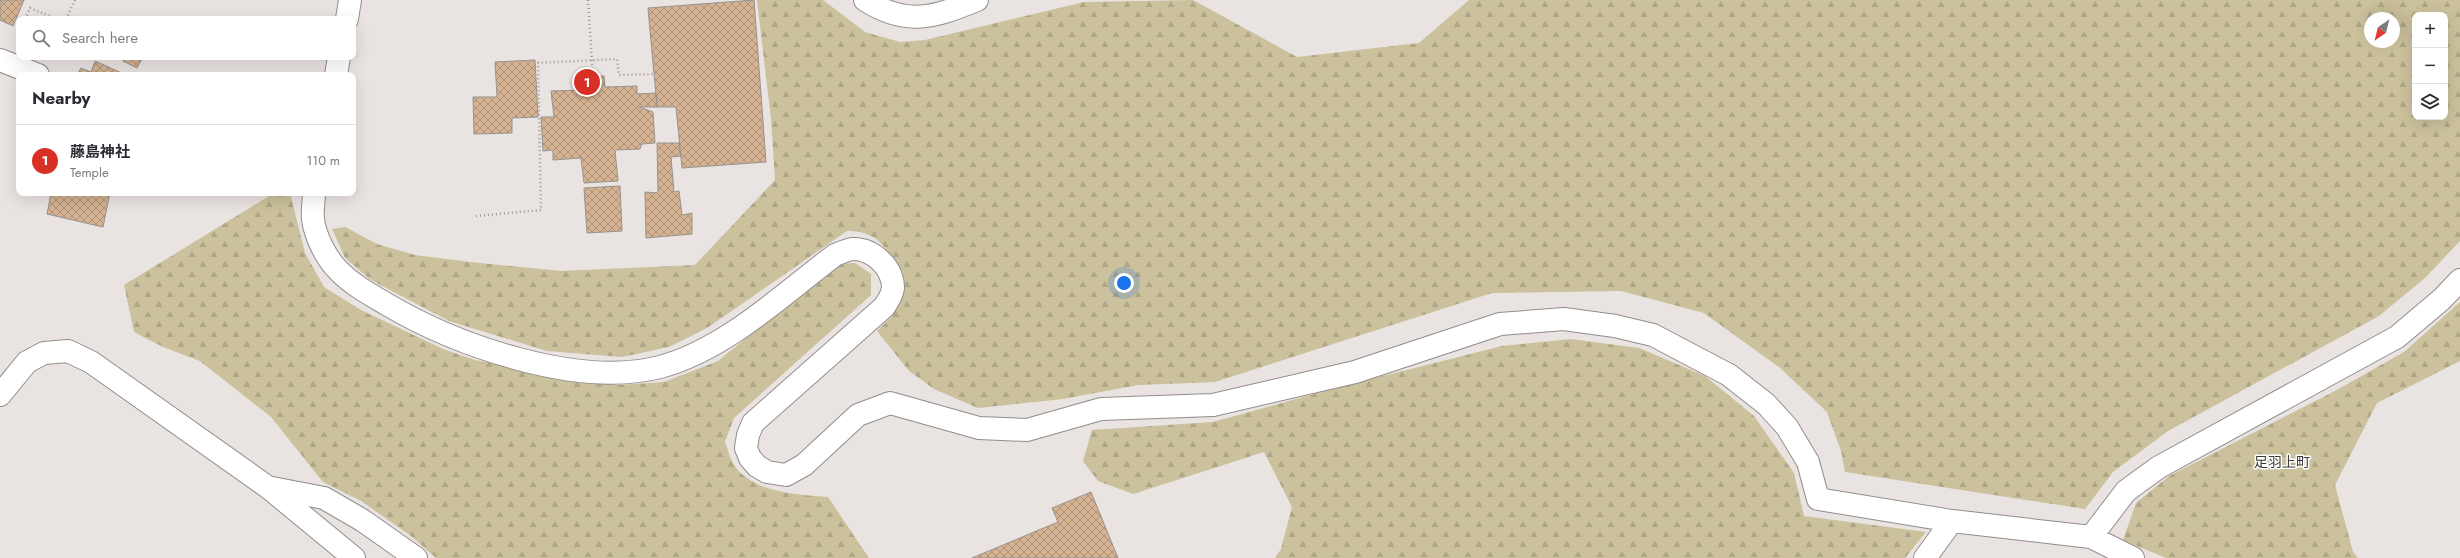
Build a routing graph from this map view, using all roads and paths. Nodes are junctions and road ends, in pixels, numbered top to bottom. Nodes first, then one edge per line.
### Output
1 (75, 0) edge
2 (350, 0) edge
3 (588, 0) edge
4 (865, 0) edge
5 (977, 0) edge
6 (26, 16) edge
7 (50, 16) edge
8 (67, 16) edge
9 (347, 16) edge
10 (0, 60) edge
11 (338, 60) edge
12 (592, 61) junction
13 (30, 72) edge
14 (336, 72) edge
15 (654, 74) dead end
16 (593, 76) dead end
17 (314, 196) edge
18 (476, 216) dead end
19 (2460, 280) edge
20 (0, 395) edge
21 (269, 488) junction
22 (1952, 521) junction
23 (2091, 537) junction
24 (354, 558) edge
25 (416, 558) edge
26 (1925, 558) edge
27 (2133, 558) edge

1 - 8 path
2 - 9 street
3 - 12 path
4 - 5 street
6 - 7 path
10 - 13 street
11 - 14 street
12 - 15 path
12 - 16 path
12 - 18 path
17 - 22 street
19 - 23 street
20 - 21 street
21 - 24 street
21 - 25 street
22 - 23 street
22 - 26 street
23 - 27 street

